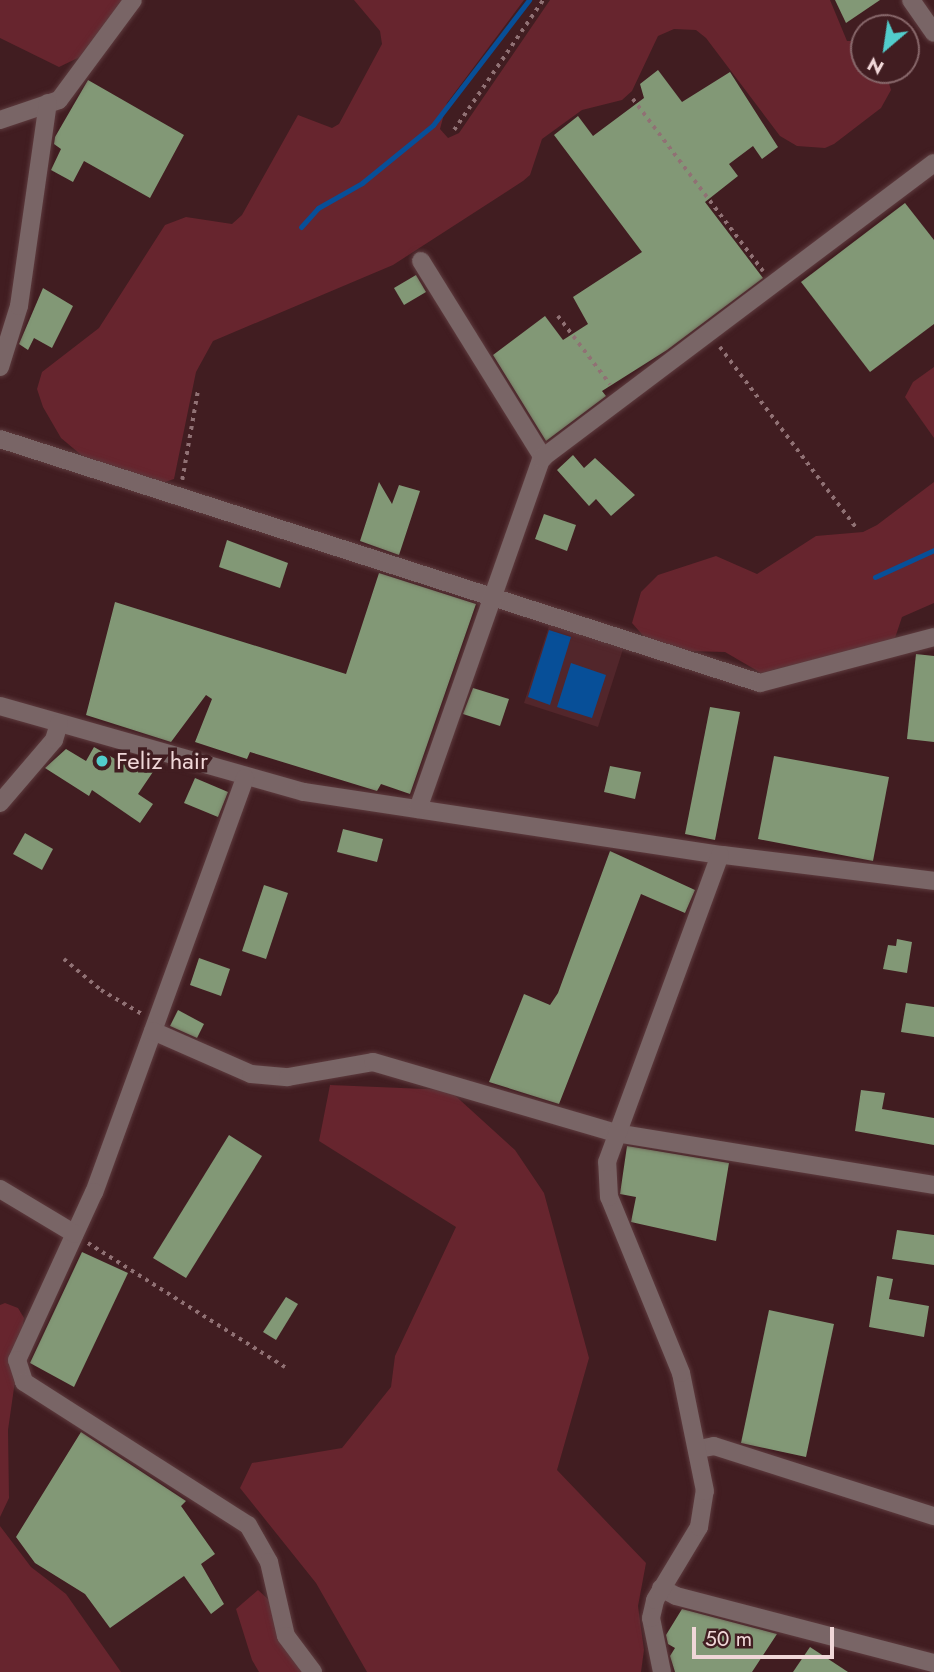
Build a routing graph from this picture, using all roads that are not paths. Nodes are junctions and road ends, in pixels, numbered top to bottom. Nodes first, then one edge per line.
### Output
1 (132, 0) edge
2 (911, 0) edge
3 (934, 33) edge
4 (48, 103) junction
5 (0, 120) edge
6 (934, 163) edge
7 (421, 261) dead end
8 (0, 367) edge
9 (0, 439) edge
10 (543, 458) junction
11 (492, 596) junction
12 (934, 637) edge
13 (0, 706) edge
14 (59, 724) junction
15 (244, 778) junction
16 (0, 803) edge
17 (418, 809) junction
18 (720, 855) junction
19 (934, 881) edge
20 (155, 1026) junction
21 (616, 1133) junction
22 (934, 1185) edge
23 (0, 1189) edge
24 (75, 1234) junction
25 (699, 1449) junction
26 (934, 1516) edge
27 (661, 1588) junction
28 (934, 1662) edge
29 (313, 1672) edge
30 (662, 1672) edge

1 - 4 street
2 - 3 street
4 - 5 street
4 - 8 street
6 - 10 street
7 - 10 street
9 - 11 street
10 - 11 street
11 - 12 street
11 - 17 street
13 - 14 street
14 - 15 street
14 - 16 street
15 - 17 street
15 - 20 street
17 - 18 street
18 - 19 street
18 - 21 street
20 - 21 street
20 - 24 street
21 - 22 street
21 - 25 street
23 - 24 street
24 - 29 street
25 - 26 street
25 - 27 street
27 - 28 street
27 - 30 street

